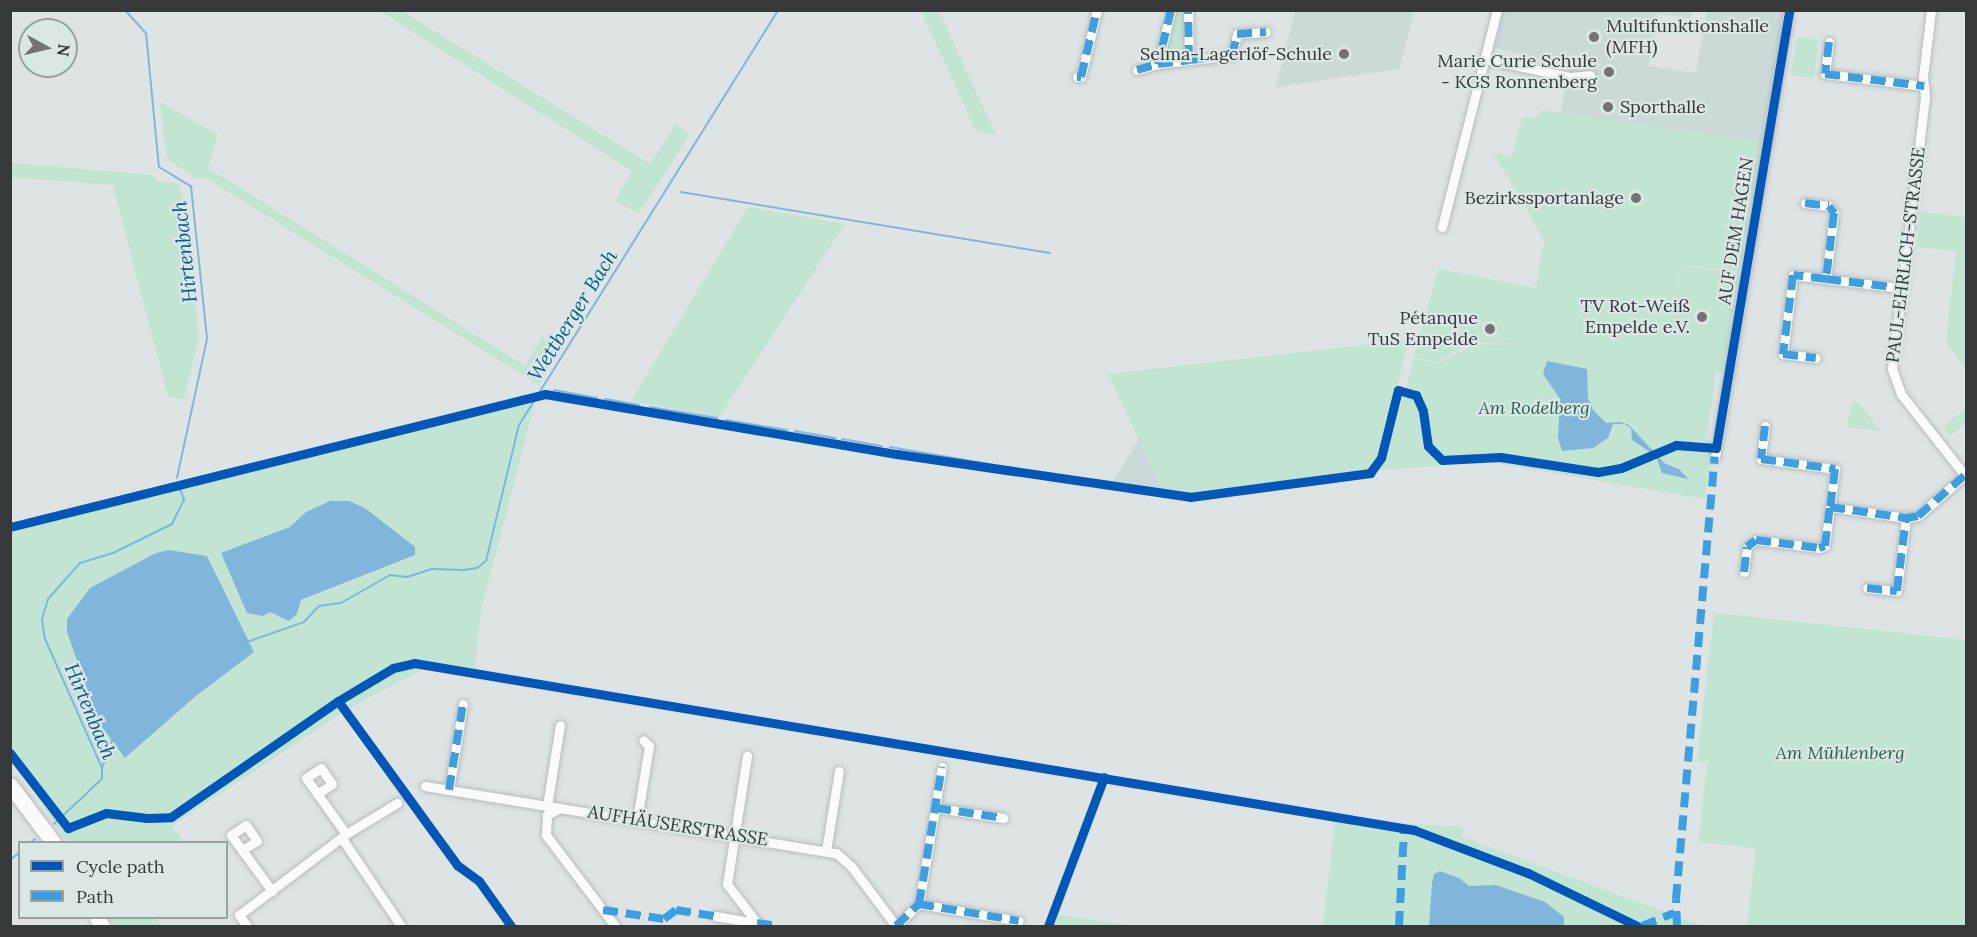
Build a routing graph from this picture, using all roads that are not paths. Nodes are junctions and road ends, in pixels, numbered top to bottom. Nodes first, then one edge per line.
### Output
1 (1097, 10) edge
2 (1170, 10) edge
3 (1188, 10) edge
4 (1497, 10) edge
5 (1789, 10) edge
6 (1931, 10) edge
7 (1266, 32) dead end
8 (1829, 42) dead end
9 (1486, 59) junction
10 (1189, 60) junction
11 (1158, 64) junction
12 (1137, 70) dead end
13 (1590, 75) dead end
14 (1077, 77) dead end
15 (1924, 86) junction
16 (1805, 203) dead end
17 (1442, 227) dead end
18 (1826, 279) junction
19 (1900, 288) junction
20 (1816, 358) dead end
21 (1765, 426) dead end
22 (1715, 457) dead end
23 (1966, 476) edge
24 (1830, 507) junction
25 (1906, 518) junction
26 (1744, 572) dead end
27 (1867, 588) dead end
28 (463, 704) dead end
29 (560, 725) dead end
30 (643, 740) dead end
31 (747, 756) dead end
32 (942, 767) dead end
33 (839, 771) dead end
34 (10, 785) edge
35 (425, 786) dead end
36 (449, 790) junction
37 (317, 794) dead end
38 (397, 803) dead end
39 (547, 806) junction
40 (565, 808) junction
41 (936, 808) junction
42 (1004, 818) dead end
43 (637, 820) junction
44 (734, 835) junction
45 (345, 837) junction
46 (52, 841) edge
47 (242, 850) dead end
48 (826, 851) junction
49 (272, 891) junction
50 (919, 904) junction
51 (715, 916) dead end
52 (1018, 921) dead end
53 (896, 926) edge
54 (247, 927) edge
55 (401, 927) edge
56 (615, 927) edge

1 - 14 street
2 - 11 street
3 - 10 street
4 - 9 street
5 - 22 street, AUF DEM HAGEN
6 - 15 street, PAUL-EHRLICH-STRASSE
7 - 10 street
8 - 15 street
9 - 13 street
9 - 17 street
10 - 11 street
11 - 12 street
15 - 19 street, PAUL-EHRLICH-STRASSE
16 - 18 street
18 - 19 street
18 - 20 street
19 - 23 street, PAUL-EHRLICH-STRASSE
21 - 24 street
23 - 25 street
24 - 25 street
24 - 26 street
25 - 27 street
28 - 36 street
29 - 39 street
30 - 43 street
31 - 44 street
32 - 41 street
33 - 48 street
34 - 46 main road
35 - 36 street, AUFHÄUSERSTRASSE
36 - 39 street, AUFHÄUSERSTRASSE
37 - 45 street
38 - 45 street
39 - 40 street, AUFHÄUSERSTRASSE
40 - 43 street, AUFHÄUSERSTRASSE
40 - 56 street
41 - 42 street
41 - 50 street
43 - 44 street, AUFHÄUSERSTRASSE
44 - 48 street, AUFHÄUSERSTRASSE
44 - 51 street
45 - 49 street
45 - 55 street
47 - 49 street
48 - 53 street, AUFHÄUSERSTRASSE
49 - 54 street
50 - 52 street
50 - 53 street

